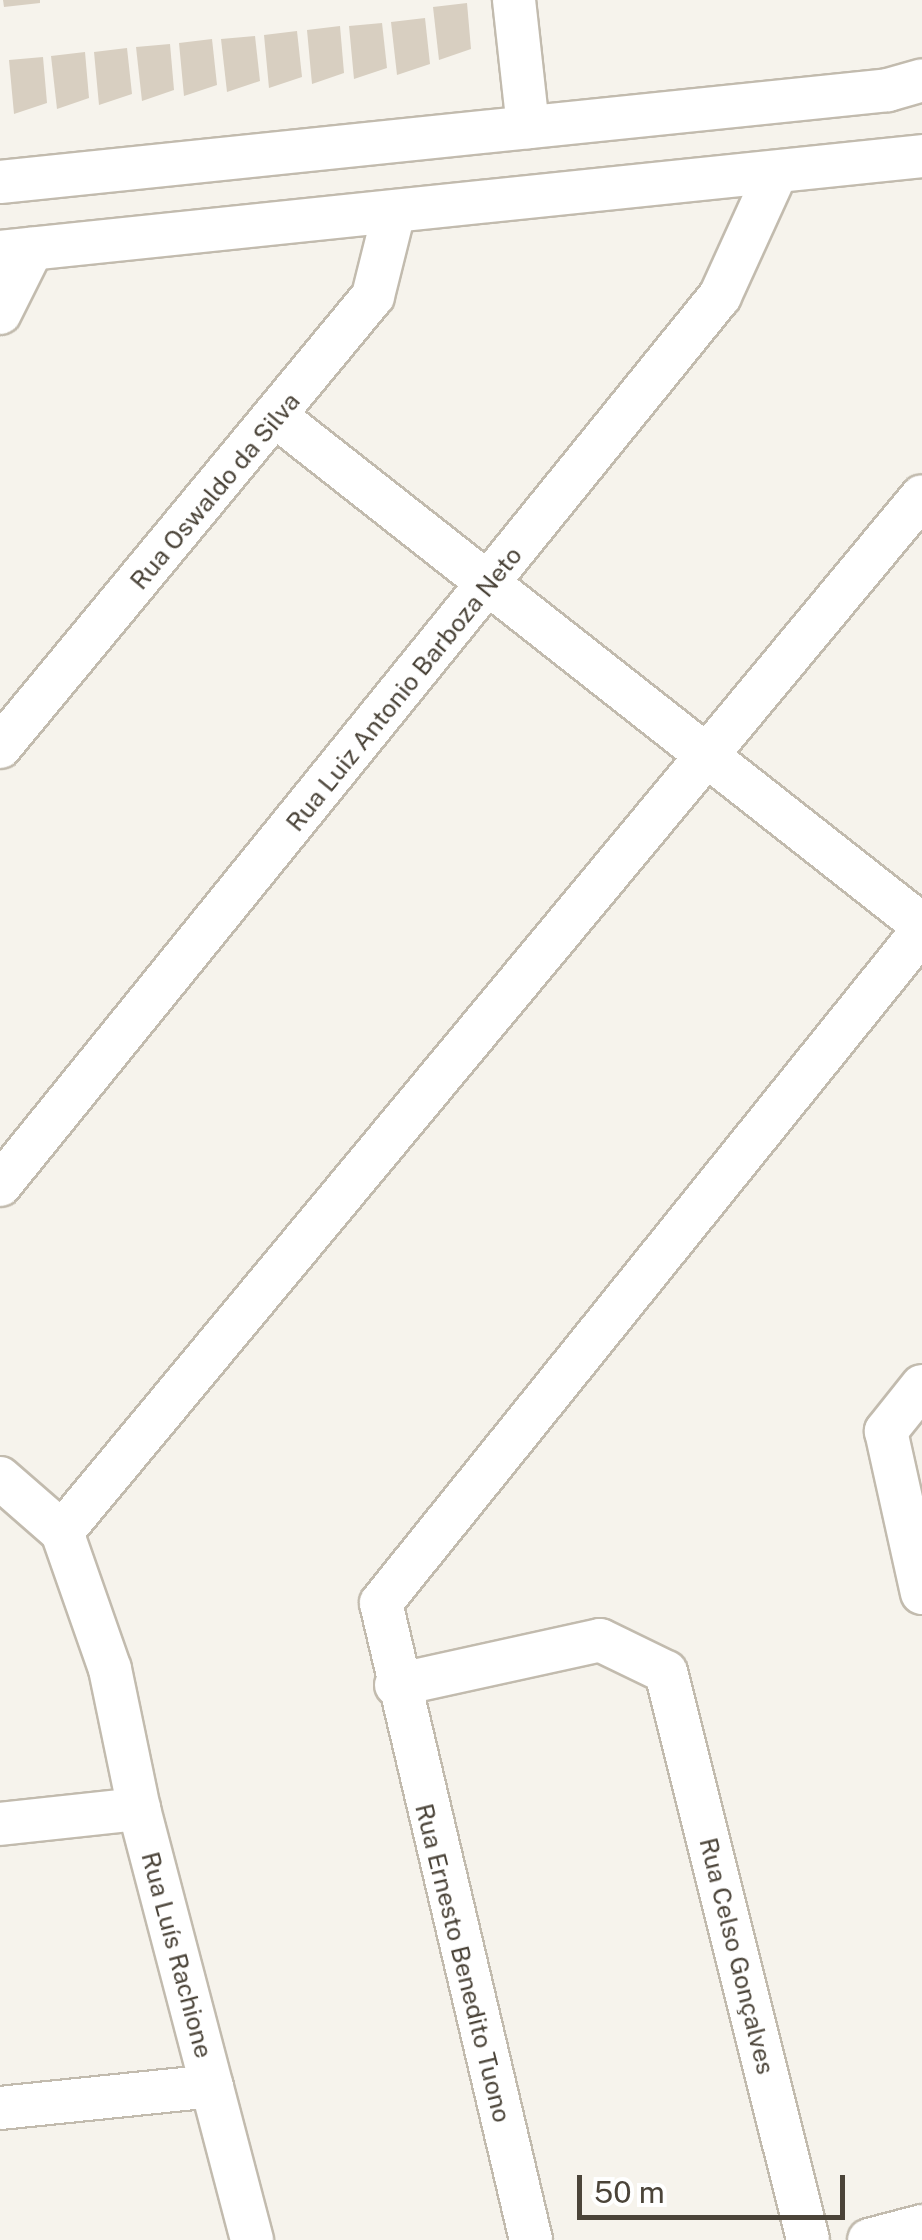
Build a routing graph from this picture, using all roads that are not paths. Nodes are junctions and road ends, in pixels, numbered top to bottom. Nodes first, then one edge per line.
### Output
1 (514, 0) edge
2 (922, 80) edge
3 (528, 127) junction
4 (922, 156) edge
5 (776, 173) junction
6 (0, 182) edge
7 (393, 216) junction
8 (16, 250) edge
9 (0, 313) edge
10 (278, 418) junction
11 (922, 496) edge
12 (488, 586) junction
13 (0, 747) edge
14 (710, 753) junction
15 (922, 928) edge
16 (0, 1185) edge
17 (922, 1386) edge
18 (0, 1478) edge
19 (62, 1532) junction
20 (922, 1593) edge
21 (396, 1686) junction
22 (139, 1810) junction
23 (0, 1824) edge
24 (212, 2086) junction
25 (0, 2108) edge
26 (922, 2226) edge
27 (252, 2240) edge
28 (530, 2240) edge
29 (808, 2240) edge
30 (868, 2240) edge

1 - 3 street
2 - 3 street
3 - 6 street
4 - 5 street
5 - 7 street
5 - 12 street, Rua Luiz Antonio Barboza Neto
7 - 8 street
7 - 10 street, Rua Oswaldo da Silva
8 - 9 street
10 - 12 street
10 - 13 street, Rua Oswaldo da Silva
11 - 14 street
12 - 14 street
12 - 16 street, Rua Luiz Antonio Barboza Neto
14 - 15 street
14 - 19 street
15 - 21 street, Rua Ernesto Benedito Tuono
17 - 20 street
18 - 19 street
19 - 22 street, Rua Luís Rachione
21 - 28 street, Rua Ernesto Benedito Tuono
21 - 29 street, Rua Celso Gonçalves
22 - 23 street
22 - 24 street, Rua Luís Rachione
24 - 25 street
24 - 27 street, Rua Luís Rachione
26 - 30 street

